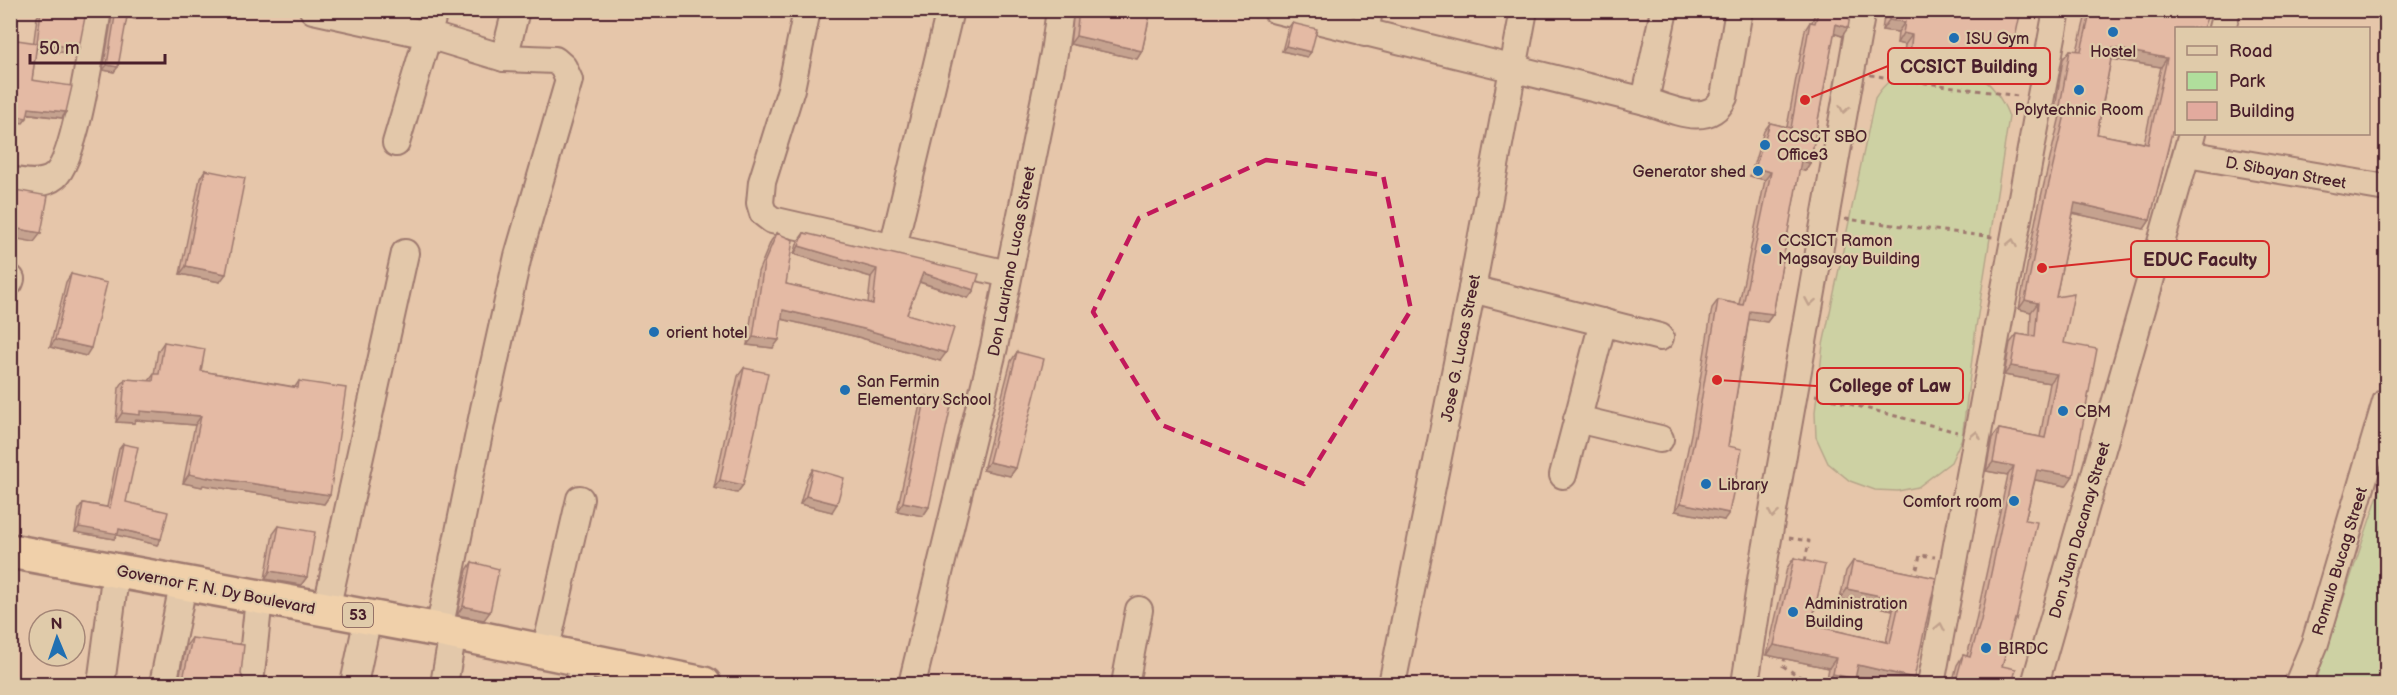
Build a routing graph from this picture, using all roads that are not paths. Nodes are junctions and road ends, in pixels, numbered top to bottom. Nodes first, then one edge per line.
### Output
1 (98, 10) edge
2 (313, 10) edge
3 (434, 10) edge
4 (516, 10) edge
5 (807, 10) edge
6 (950, 10) edge
7 (1060, 10) edge
8 (1276, 10) edge
9 (1524, 10) edge
10 (1664, 10) edge
11 (1739, 10) edge
12 (1862, 10) edge
13 (2057, 10) edge
14 (2227, 10) edge
15 (1367, 22) edge
16 (2222, 27) edge
17 (428, 35) junction
18 (504, 58) junction
19 (1512, 69) junction
20 (1645, 101) junction
21 (396, 143) dead end
22 (2189, 144) edge
23 (10, 180) edge
24 (2386, 188) edge
25 (892, 247) junction
26 (405, 253) dead end
27 (1008, 274) junction
28 (1472, 289) junction
29 (1603, 321) junction
30 (1660, 337) dead end
31 (2384, 417) edge
32 (1577, 419) junction
33 (1660, 439) dead end
34 (1563, 475) dead end
35 (580, 499) dead end
36 (10, 551) edge
37 (116, 570) junction
38 (183, 585) junction
39 (259, 598) junction
40 (326, 610) junction
41 (1139, 610) dead end
42 (368, 617) junction
43 (446, 632) junction
44 (545, 652) junction
45 (581, 672) edge
46 (101, 684) edge
47 (164, 684) edge
48 (250, 684) edge
49 (354, 684) edge
50 (444, 684) edge
51 (704, 684) edge
52 (912, 684) edge
53 (1125, 684) edge
54 (1392, 684) edge
55 (1745, 684) edge
56 (1931, 684) edge
57 (2035, 684) edge
58 (2298, 684) edge

1 - 23 street
2 - 17 street
3 - 17 street
4 - 18 street
5 - 25 street
6 - 25 street
7 - 27 street, Don Lauriano Lucas Street
8 - 15 street
9 - 19 street, Jose G. Lucas Street
10 - 20 street
11 - 20 street
12 -> 55 street
56 -> 13 street
14 - 16 street
15 - 19 street
17 - 18 street
17 - 21 street
18 - 43 street
19 - 20 street
19 - 28 street, Jose G. Lucas Street
22 - 24 street, D. Sibayan Street
22 - 57 street, Don Juan Dacanay Street
25 - 27 street
26 - 40 street
27 - 52 street, Don Lauriano Lucas Street
28 - 29 street
28 - 54 street, Jose G. Lucas Street
29 - 30 street
29 - 32 street
31 - 58 street, Romulo Bucag Street
32 - 33 street
32 - 34 street
35 - 44 street
36 - 37 highway, Governor F. N. Dy Boulevard / 53
37 - 38 highway, Governor F. N. Dy Boulevard / 53
37 - 46 street
38 - 39 highway, Governor F. N. Dy Boulevard / 53
38 - 47 street
39 - 40 highway, Governor F. N. Dy Boulevard / 53
39 - 48 street
40 - 42 highway, Governor F. N. Dy Boulevard / 53
41 - 53 street
42 - 43 highway, Governor F. N. Dy Boulevard / 53
42 - 49 street
43 - 44 highway, Governor F. N. Dy Boulevard / 53
43 - 50 street
44 - 45 highway, Governor F. N. Dy Boulevard / 53
45 - 51 highway, Governor F. N. Dy Boulevard / 53

